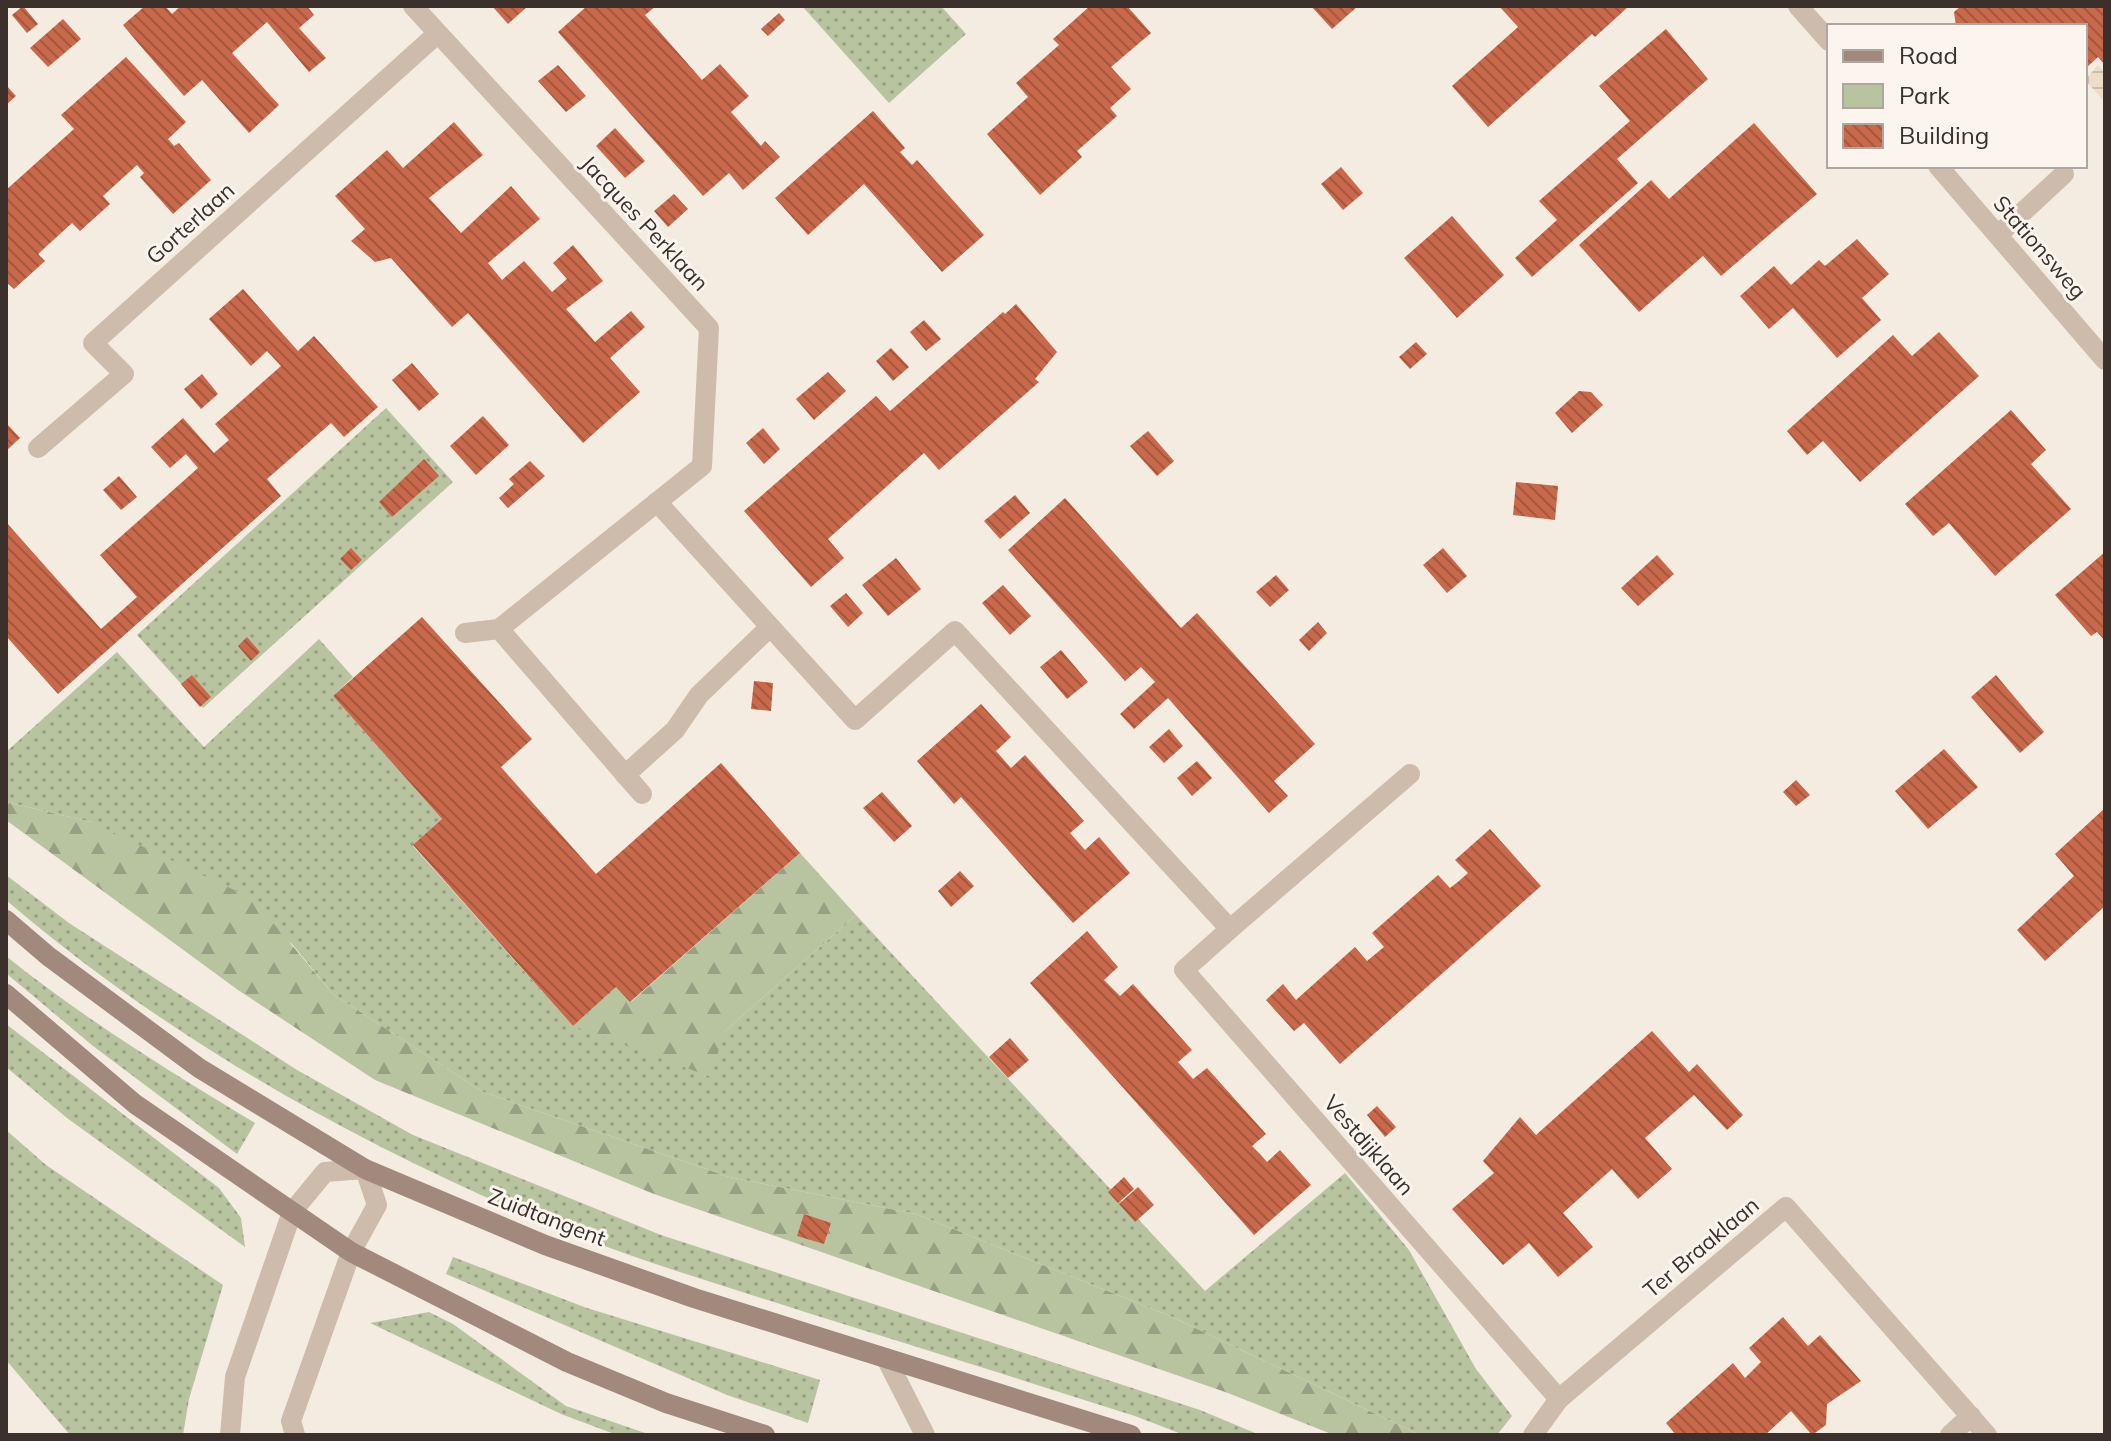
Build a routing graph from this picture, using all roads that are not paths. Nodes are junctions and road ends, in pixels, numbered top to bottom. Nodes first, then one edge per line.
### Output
1 (413, 6) edge
2 (1798, 6) edge
3 (437, 34) junction
4 (1827, 39) edge
5 (1940, 168) edge
6 (2064, 174) dead end
7 (1998, 235) junction
8 (2105, 360) edge
9 (38, 448) dead end
10 (657, 502) junction
11 (770, 627) junction
12 (499, 629) junction
13 (465, 633) dead end
14 (1410, 774) dead end
15 (625, 775) junction
16 (642, 794) dead end
17 (6, 920) edge
18 (1230, 929) junction
19 (6, 994) edge
20 (365, 1169) junction
21 (292, 1212) junction
22 (351, 1252) junction
23 (886, 1358) junction
24 (1559, 1399) junction
25 (1971, 1416) junction
26 (230, 1435) edge
27 (295, 1435) edge
28 (765, 1435) edge
29 (925, 1435) edge
30 (1131, 1435) edge
31 (1533, 1435) edge
32 (1950, 1435) edge
33 (1987, 1435) edge

1 - 3 street, Jacques Perklaan
2 - 4 street
3 - 9 street, Gorterlaan
3 - 10 street, Jacques Perklaan
5 - 7 street, Stationsweg
6 - 7 street
7 - 8 street, Stationsweg
10 - 11 street
10 - 12 street, Jacques Perklaan
11 - 15 street
11 - 18 street
12 - 13 street
12 - 15 street
14 - 18 street, Vestdijklaan
15 - 16 street
17 - 20 main road, Zuidtangent
18 - 24 street, Vestdijklaan
19 - 21 main road
20 - 21 street
20 - 22 street
20 - 23 main road, Zuidtangent
21 - 22 main road
21 - 26 street
22 - 27 street
22 - 28 main road
23 - 29 street
23 - 30 main road, Zuidtangent
24 - 25 street, Ter Braaklaan
24 - 31 street, Ter Braaklaan
25 - 32 street
25 - 33 street, Ter Braaklaan

